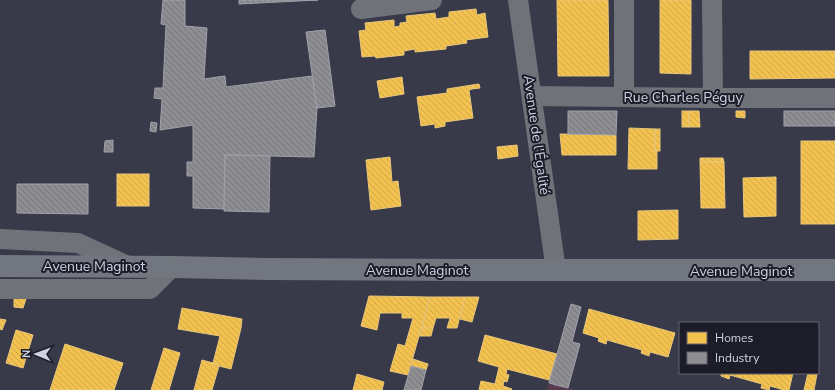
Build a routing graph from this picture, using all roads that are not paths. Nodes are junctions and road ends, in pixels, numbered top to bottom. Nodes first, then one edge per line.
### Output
1 (432, 0) edge
2 (518, 0) edge
3 (624, 0) edge
4 (712, 0) edge
5 (361, 9) dead end
6 (532, 96) junction
7 (624, 97) junction
8 (713, 98) junction
9 (835, 98) edge
10 (0, 239) edge
11 (0, 266) edge
12 (130, 267) junction
13 (172, 267) junction
14 (556, 270) junction
15 (835, 270) edge
16 (0, 289) edge

1 - 5 street
2 - 6 street, Avenue de l'Égalité
3 - 7 street
4 - 8 street
6 - 7 street, Rue Charles Péguy
6 - 14 street, Avenue de l'Égalité
7 - 8 street, Rue Charles Péguy
8 - 9 street, Rue Charles Péguy
10 - 12 street
11 - 12 main road, Avenue Maginot
12 - 13 main road, Avenue Maginot
13 - 14 main road, Avenue Maginot
13 - 16 street
14 - 15 main road, Avenue Maginot

